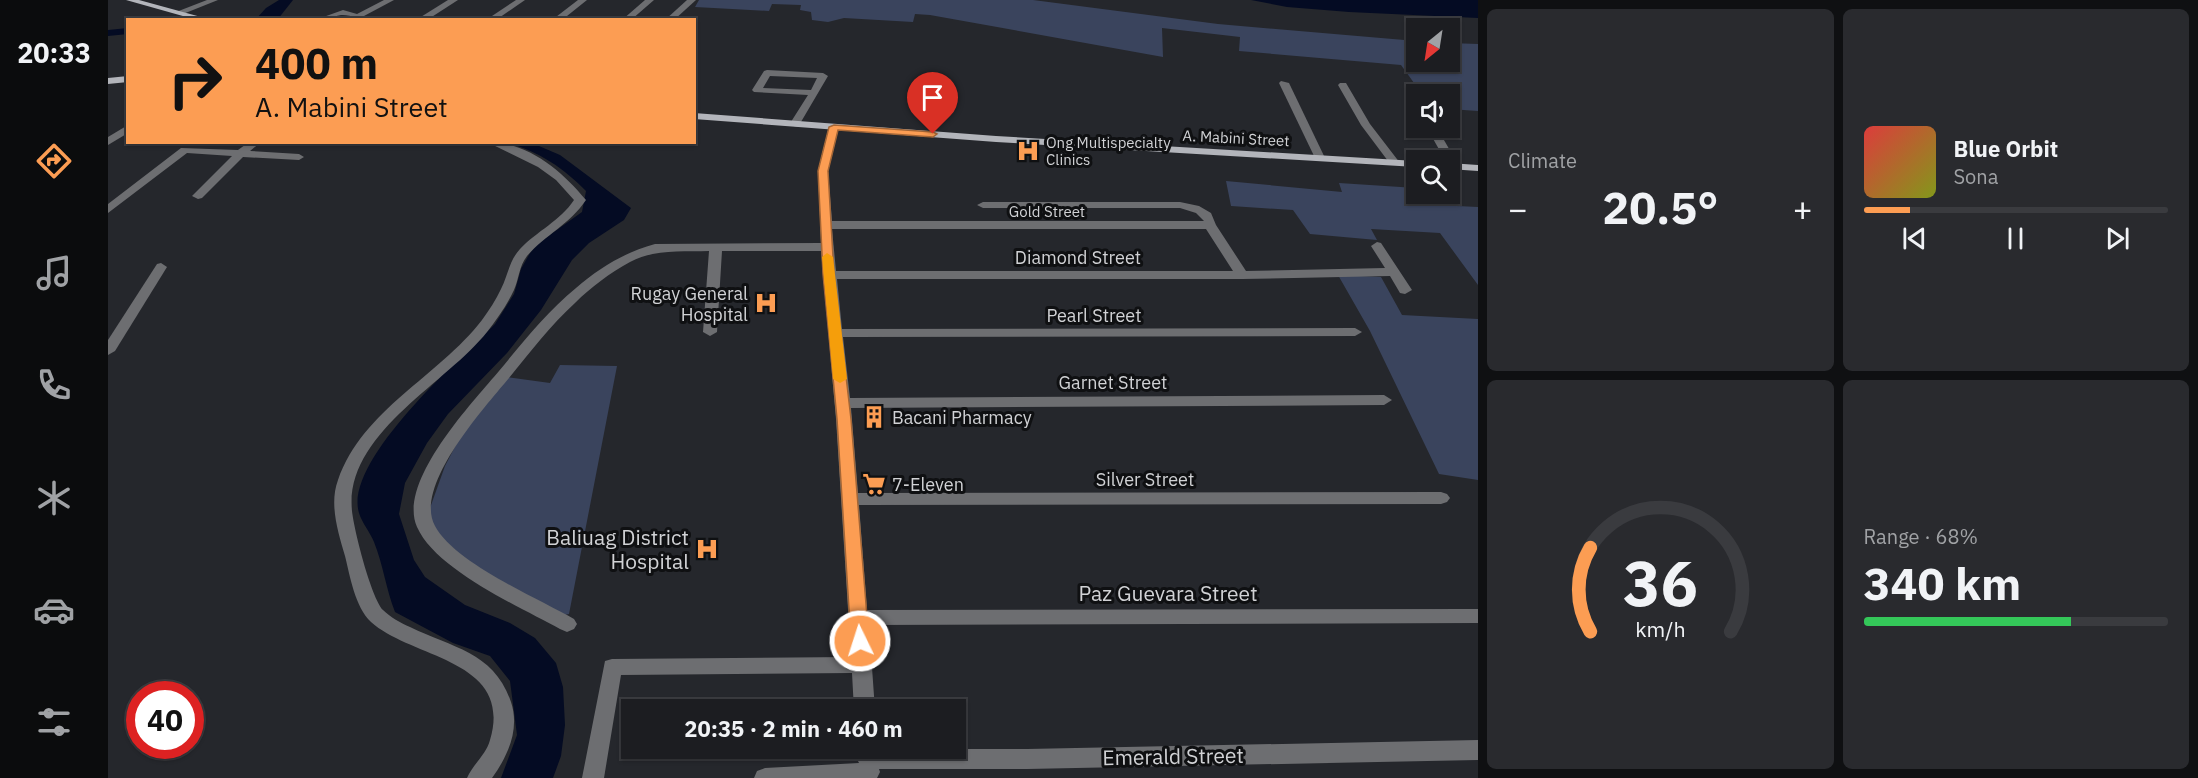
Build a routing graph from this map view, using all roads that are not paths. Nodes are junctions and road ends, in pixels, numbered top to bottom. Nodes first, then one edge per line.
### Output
1 (130, 0) edge
2 (214, 0) edge
3 (390, 0) edge
4 (454, 0) edge
5 (520, 0) edge
6 (583, 0) edge
7 (650, 0) edge
8 (692, 0) edge
9 (180, 12) junction
10 (201, 18) edge
11 (325, 18) edge
12 (363, 18) edge
13 (426, 18) edge
14 (493, 18) edge
15 (559, 18) edge
16 (628, 18) edge
17 (671, 18) edge
18 (126, 79) edge
19 (108, 81) edge
20 (1284, 83) dead end
21 (1343, 85) dead end
22 (814, 93) junction
23 (696, 116) edge
24 (794, 125) junction
25 (834, 127) junction
26 (124, 131) edge
27 (108, 134) edge
28 (108, 142) edge
29 (253, 144) edge
30 (498, 144) edge
31 (242, 152) junction
32 (299, 157) dead end
33 (1320, 158) junction
34 (1395, 163) junction
35 (1406, 164) edge
36 (1460, 167) edge
37 (1478, 168) edge
38 (198, 196) dead end
39 (983, 205) dead end
40 (108, 210) edge
41 (825, 225) junction
42 (1210, 225) junction
43 (1377, 246) dead end
44 (716, 247) junction
45 (827, 247) junction
46 (161, 267) dead end
47 (1394, 272) junction
48 (829, 274) junction
49 (1242, 275) junction
50 (1405, 290) dead end
51 (710, 332) dead end
52 (1355, 332) dead end
53 (834, 333) junction
54 (109, 352) edge
55 (1384, 400) dead end
56 (842, 403) junction
57 (1441, 498) dead end
58 (850, 499) junction
59 (1478, 616) edge
60 (858, 618) junction
61 (567, 624) dead end
62 (862, 665) junction
63 (864, 699) edge
64 (1478, 750) edge
65 (869, 765) edge
66 (478, 778) edge
67 (593, 778) edge
68 (765, 778) edge

1 - 9 main road
2 - 9 street
3 - 12 street
4 - 13 street
5 - 14 street
6 - 15 street
7 - 16 street
8 - 17 street
9 - 10 main road
11 - 12 street
18 - 19 main road
20 - 33 street
21 - 34 street
22 - 22 street
22 - 24 street
23 - 24 main road, A. Mabini Street
24 - 25 main road, A. Mabini Street
25 - 33 main road, A. Mabini Street
25 - 41 street
26 - 27 street
26 - 28 street
29 - 31 street
30 - 66 street
31 - 32 street
31 - 38 street
31 - 40 street
33 - 34 main road, A. Mabini Street
34 - 35 main road, A. Mabini Street
36 - 37 main road
39 - 42 street
41 - 42 street, Gold Street
41 - 45 street
42 - 49 street
43 - 47 street
44 - 45 street
44 - 51 street
44 - 61 street
45 - 48 street
46 - 54 street
47 - 49 street, Diamond Street
47 - 50 street
48 - 49 street, Diamond Street
48 - 53 street
52 - 53 street, Pearl Street
53 - 56 street
55 - 56 street, Garnet Street
56 - 58 street
57 - 58 street, Silver Street
58 - 60 street
59 - 60 street, Paz Guevara Street
60 - 62 street
62 - 63 street
62 - 67 street
64 - 65 street, Emerald Street
65 - 68 street, Emerald Street

